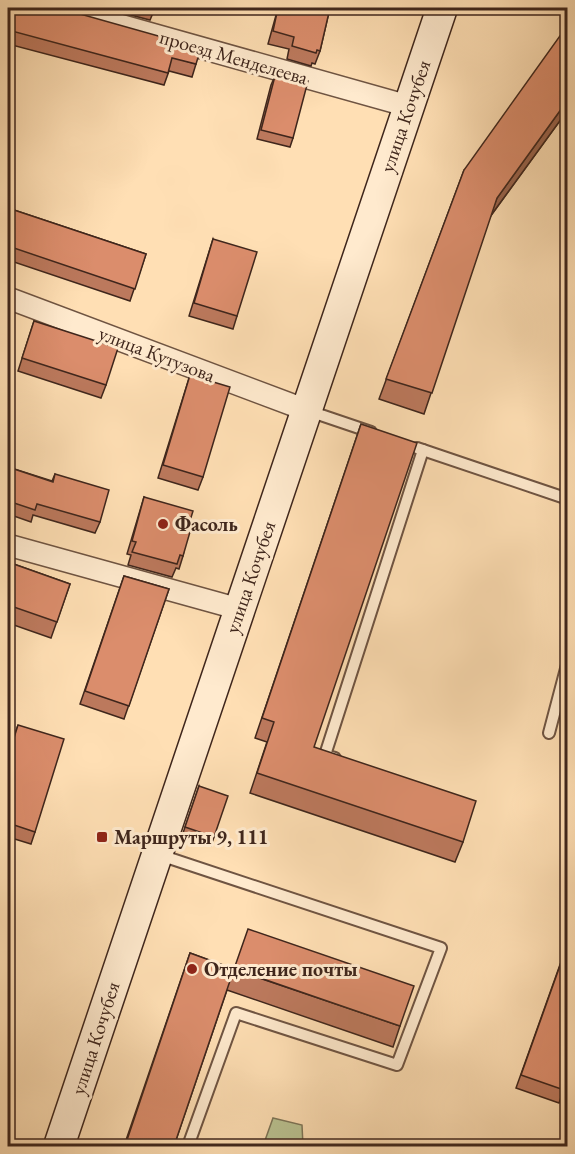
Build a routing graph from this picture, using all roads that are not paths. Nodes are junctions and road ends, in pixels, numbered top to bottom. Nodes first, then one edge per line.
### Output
1 (59, 8) edge
2 (442, 8) edge
3 (408, 106) junction
4 (8, 298) edge
5 (306, 410) junction
6 (380, 435) edge
7 (402, 443) edge
8 (423, 450) junction
9 (567, 499) edge
10 (8, 545) edge
11 (239, 609) junction
12 (567, 661) edge
13 (549, 733) dead end
14 (347, 762) edge
15 (157, 854) junction
16 (59, 1146) edge
17 (188, 1146) edge

1 - 3 street, проезд Менделеева
2 - 3 main road, улица Кочубея
3 - 5 main road, улица Кочубея
4 - 5 street, улица Кутузова
5 - 6 lane
5 - 11 main road, улица Кочубея
7 - 8 lane
8 - 9 lane
8 - 14 lane
10 - 11 street
11 - 15 main road, улица Кочубея
12 - 13 lane
15 - 16 main road, улица Кочубея
15 - 17 lane

